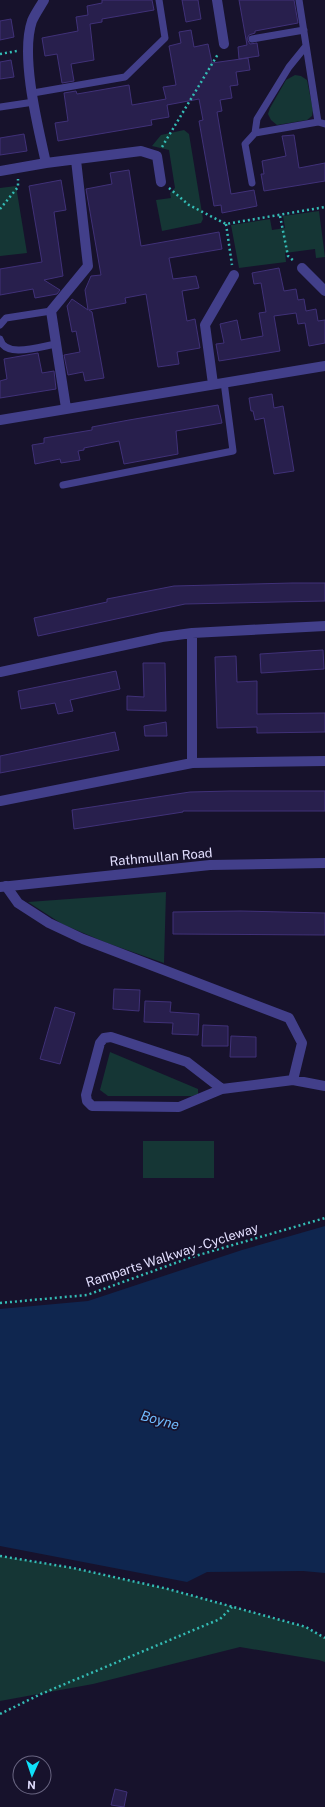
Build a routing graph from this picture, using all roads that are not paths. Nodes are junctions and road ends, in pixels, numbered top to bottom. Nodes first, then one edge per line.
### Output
1 (44, 0) edge
2 (159, 0) edge
3 (217, 0) edge
4 (299, 0) edge
5 (304, 30) junction
6 (252, 38) dead end
7 (224, 44) road end
8 (306, 46) junction
9 (33, 98) junction
10 (0, 107) edge
11 (322, 123) edge
12 (255, 133) junction
13 (76, 160) junction
14 (46, 163) junction
15 (0, 171) edge
16 (161, 182) road end
17 (252, 183) dead end
18 (302, 268) road end
19 (234, 275) road end
20 (325, 291) edge
21 (51, 311) junction
22 (0, 325) edge
23 (0, 339) edge
24 (56, 344) junction
25 (325, 366) edge
26 (224, 382) junction
27 (213, 384) junction
28 (66, 408) junction
29 (0, 420) edge
30 (63, 485) dead end
31 (325, 626) edge
32 (192, 633) junction
33 (0, 672) edge
34 (325, 761) edge
35 (192, 763) junction
36 (0, 801) edge
37 (325, 863) edge
38 (3, 886) edge
39 (293, 1080) junction
40 (325, 1086) edge
41 (222, 1088) junction

1 - 9 street
2 - 9 lane
3 - 7 street
4 - 5 lane
5 - 6 lane
5 - 8 lane
8 - 11 lane
8 - 12 lane
9 - 10 lane
9 - 14 street
11 - 12 lane
12 - 17 lane
13 - 14 street
13 - 16 street
13 - 21 street
14 - 15 street
18 - 20 street
19 - 27 street
21 - 22 lane
21 - 24 street
23 - 24 lane
24 - 28 street
25 - 26 street
26 - 27 street
26 - 30 lane
27 - 28 street
28 - 29 street
31 - 32 street
32 - 33 street
32 - 35 street
34 - 35 street
35 - 36 street
37 - 38 street, Rathmullan Road
38 - 39 street
39 - 40 street
39 - 41 street
41 - 41 street

